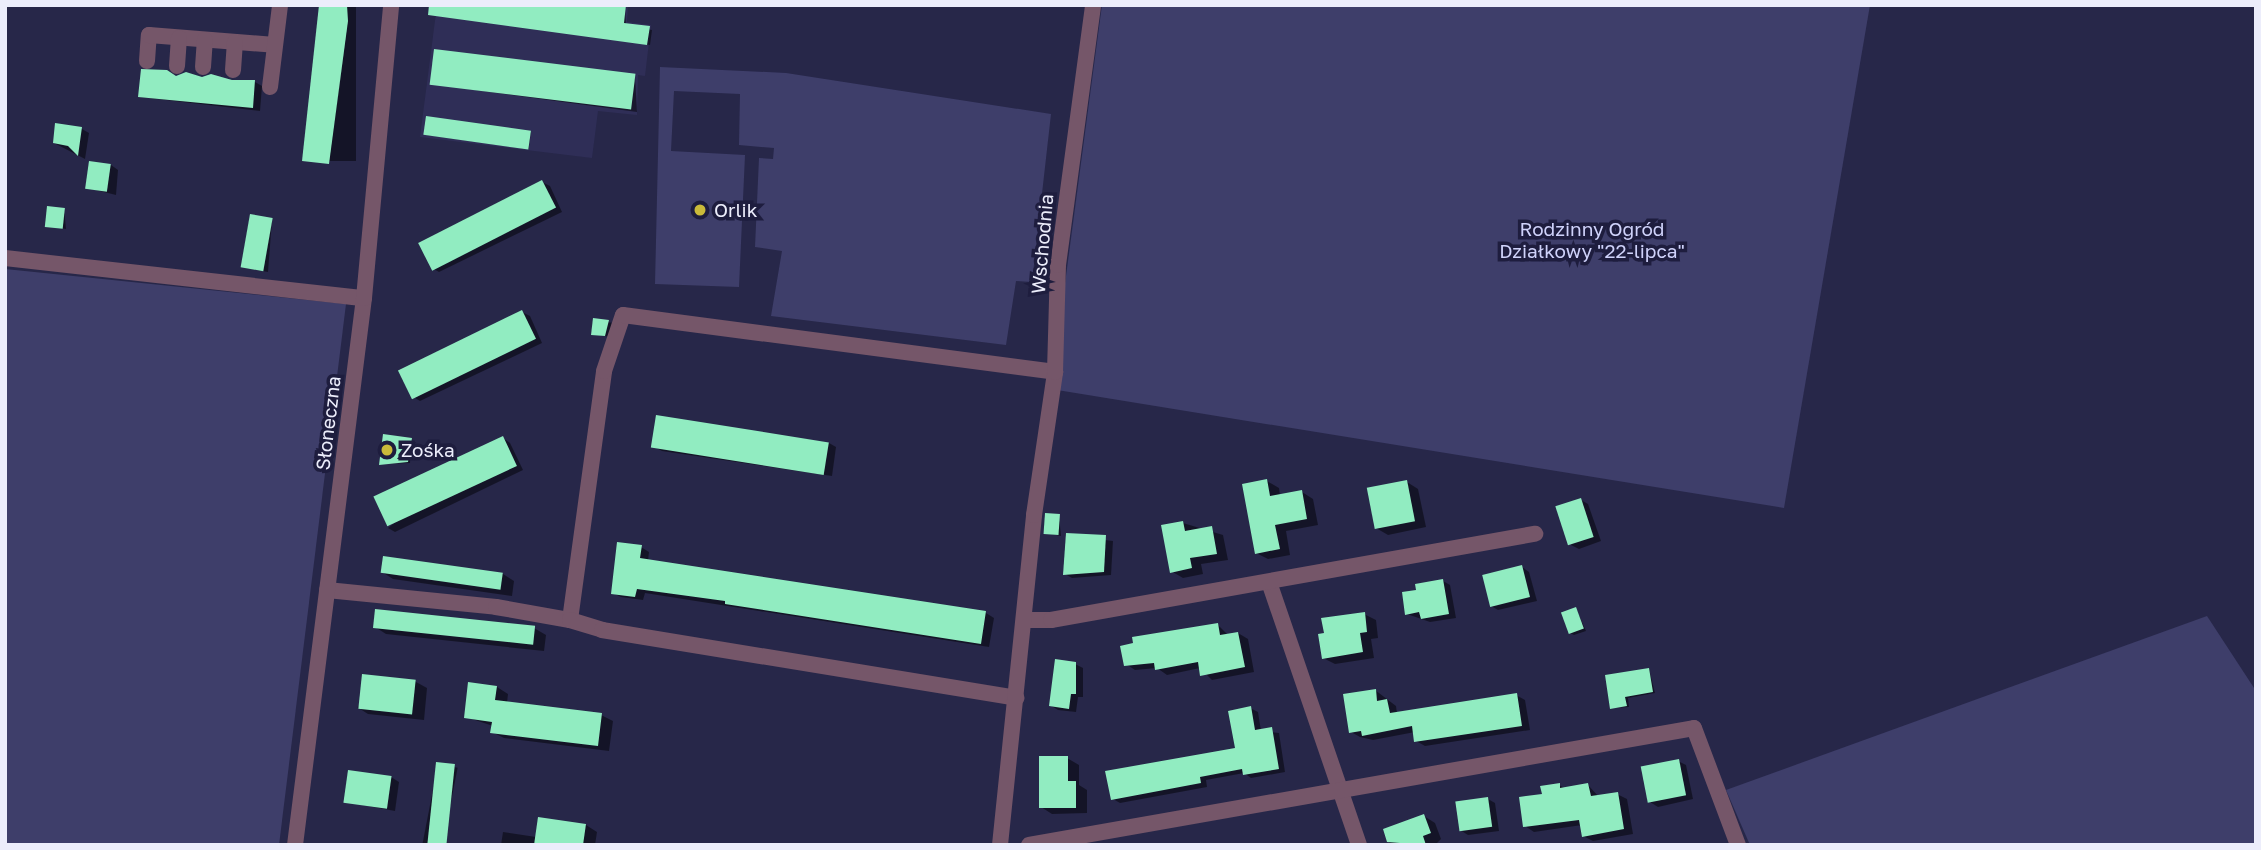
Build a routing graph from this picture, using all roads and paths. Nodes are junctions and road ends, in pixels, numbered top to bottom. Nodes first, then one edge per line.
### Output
1 (279, 5) edge
2 (391, 5) edge
3 (1093, 5) edge
4 (179, 38) junction
5 (205, 40) junction
6 (235, 42) junction
7 (275, 46) junction
8 (147, 61) dead end
9 (177, 66) dead end
10 (202, 67) dead end
11 (233, 70) dead end
12 (270, 87) dead end
13 (5, 258) edge
14 (364, 298) junction
15 (1055, 372) junction
16 (1535, 534) dead end
17 (1269, 582) junction
18 (327, 590) junction
19 (570, 620) junction
20 (1024, 620) junction
21 (1016, 698) junction
22 (1339, 791) junction
23 (1000, 844) edge
24 (295, 845) edge
25 (1013, 845) edge
26 (1029, 845) edge
27 (1359, 845) edge
28 (1738, 845) edge

1 - 7 street
2 - 14 street, Słoneczna
3 - 15 street, Wschodnia
4 - 5 street
4 - 8 street
4 - 9 street
5 - 6 street
5 - 10 street
6 - 7 street
6 - 11 street
7 - 12 street
13 - 14 street
14 - 18 street, Słoneczna
15 - 19 street
15 - 20 street, Wschodnia
16 - 17 street
17 - 20 street
17 - 22 street
18 - 19 street
18 - 24 street, Słoneczna
19 - 21 street
20 - 21 street, Wschodnia
21 - 23 street, Wschodnia
22 - 26 street
22 - 27 street
22 - 28 street
23 - 25 street

